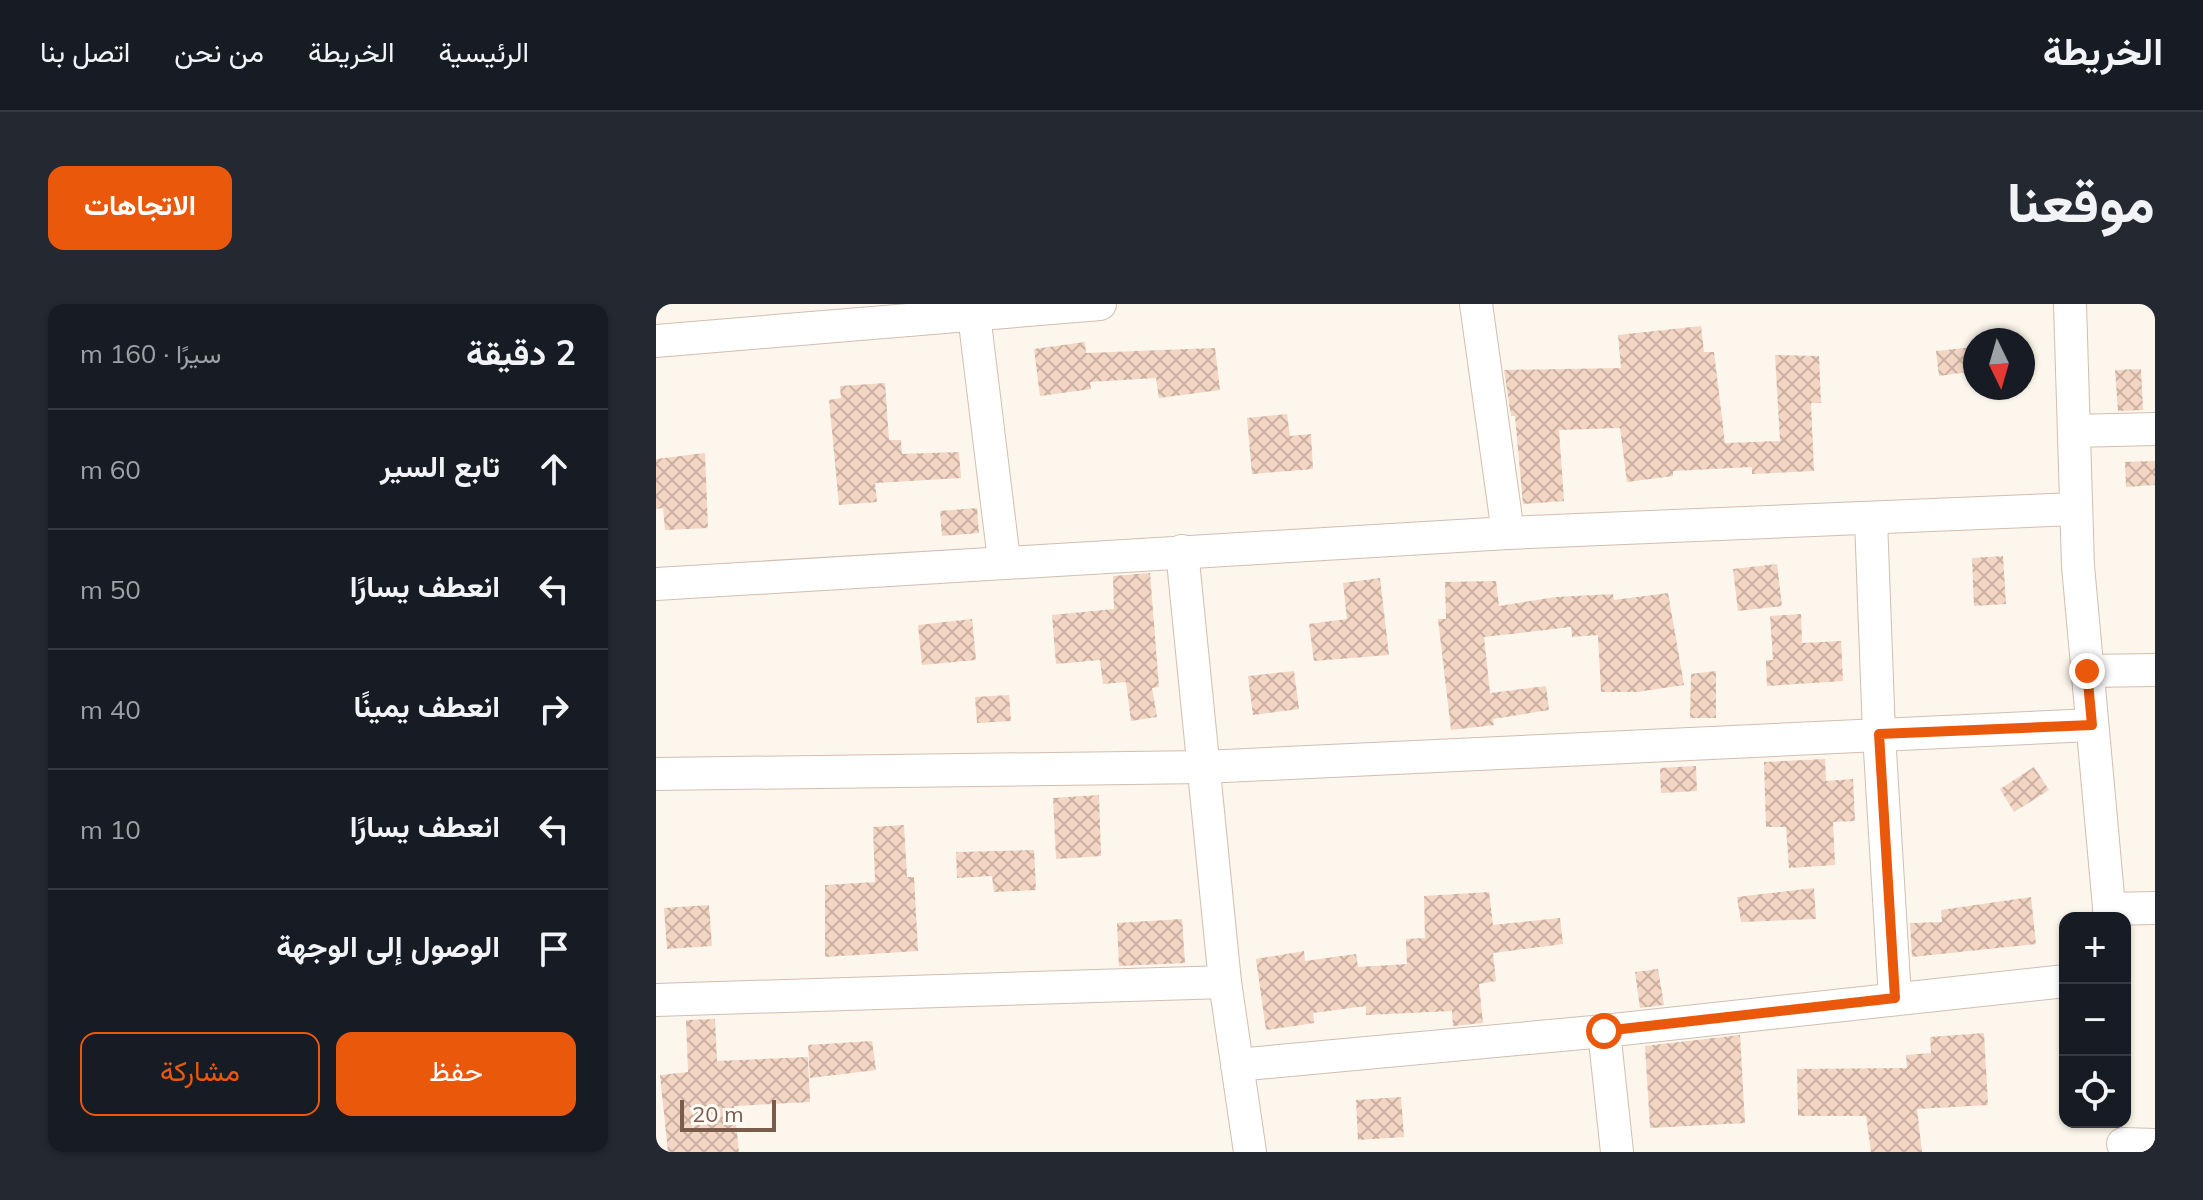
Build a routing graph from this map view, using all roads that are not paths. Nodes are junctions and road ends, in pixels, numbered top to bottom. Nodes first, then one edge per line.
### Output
1 (1100, 304) edge
2 (1476, 304) edge
3 (2070, 304) edge
4 (974, 315) junction
5 (656, 341) edge
6 (2155, 429) edge
7 (2074, 431) junction
8 (2076, 509) junction
9 (1871, 520) junction
10 (1508, 533) junction
11 (1182, 551) junction
12 (1004, 560) junction
13 (656, 584) edge
14 (2155, 670) edge
15 (2087, 671) junction
16 (2092, 725) junction
17 (1879, 734) junction
18 (1204, 767) junction
19 (656, 774) edge
20 (2155, 908) edge
21 (2109, 912) edge
22 (2124, 912) edge
23 (1225, 982) junction
24 (2059, 982) edge
25 (1895, 998) junction
26 (656, 1000) edge
27 (1604, 1031) junction
28 (1237, 1065) junction
29 (2122, 1139) edge
30 (2155, 1145) edge
31 (1250, 1152) edge
32 (1617, 1152) edge

1 - 4 street
2 - 10 street
3 - 7 street
4 - 5 street
4 - 12 street
6 - 7 street
7 - 8 street
8 - 9 street
8 - 15 street
9 - 10 street
9 - 17 street
10 - 11 street
11 - 12 street
11 - 18 street
12 - 13 street
14 - 15 street
15 - 16 street
16 - 17 street
16 - 21 street
17 - 18 street
17 - 25 street
18 - 19 street
18 - 23 street
20 - 22 street
23 - 26 street
23 - 28 street
24 - 25 street
25 - 27 street
27 - 28 street
27 - 32 street
28 - 31 street
29 - 30 street

